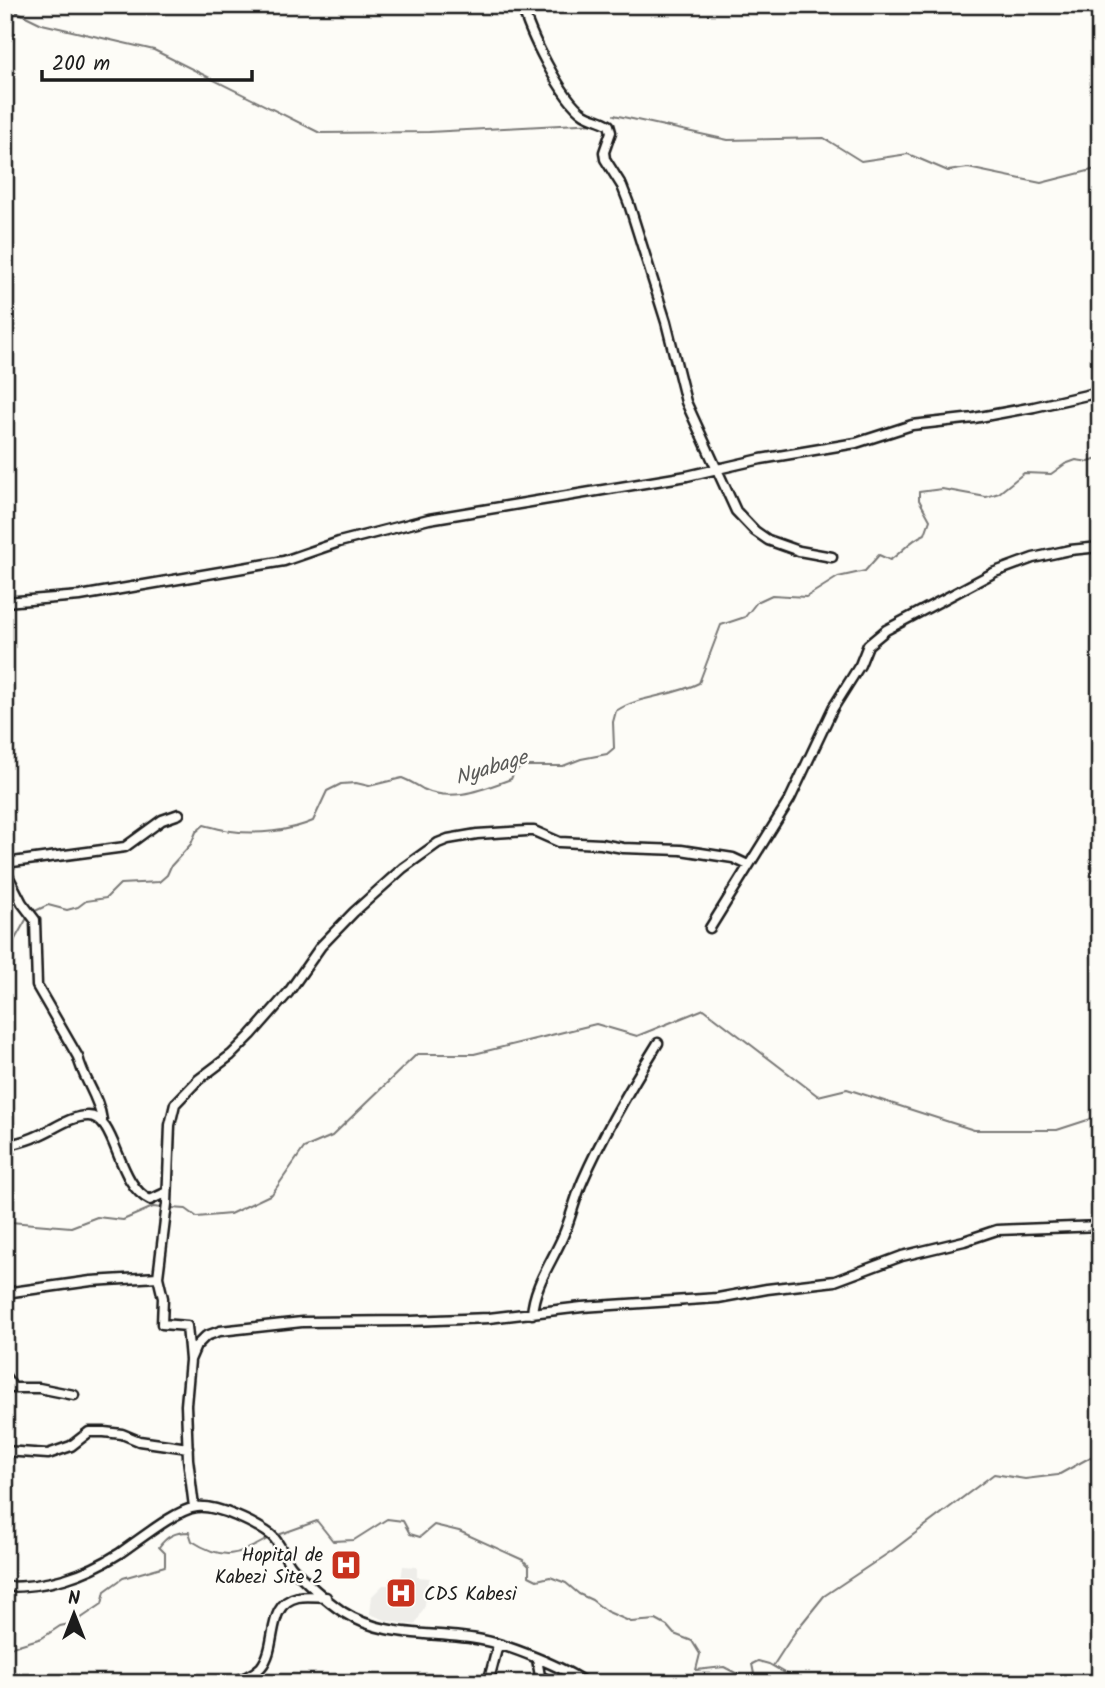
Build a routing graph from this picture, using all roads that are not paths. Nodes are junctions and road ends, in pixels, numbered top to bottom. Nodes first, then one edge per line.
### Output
1 (522, 5) edge
2 (1100, 392) edge
3 (716, 470) junction
4 (1100, 548) edge
5 (832, 557) dead end
6 (5, 602) edge
7 (179, 814) dead end
8 (5, 863) edge
9 (748, 865) junction
10 (5, 870) edge
11 (710, 928) dead end
12 (658, 1043) dead end
13 (102, 1120) junction
14 (5, 1146) edge
15 (167, 1192) junction
16 (1100, 1226) edge
17 (158, 1276) junction
18 (5, 1293) edge
19 (532, 1314) junction
20 (190, 1360) junction
21 (5, 1376) edge
22 (74, 1395) dead end
23 (188, 1448) junction
24 (5, 1451) edge
25 (194, 1507) junction
26 (5, 1587) edge
27 (326, 1597) junction
28 (498, 1645) junction
29 (537, 1659) junction
30 (232, 1683) edge
31 (488, 1683) edge
32 (553, 1683) edge
33 (584, 1683) edge

1 - 3 street
2 - 3 street
3 - 5 street
3 - 6 street
4 - 9 street
7 - 8 street
9 - 11 street
9 - 15 street
10 - 13 street
12 - 19 street
13 - 14 street
13 - 15 street
15 - 17 street
16 - 19 street
17 - 18 street
17 - 20 street
19 - 20 street
20 - 23 street
21 - 22 street
23 - 24 street
23 - 25 street
25 - 26 street
25 - 27 street
27 - 28 street
27 - 30 street
28 - 29 street
28 - 31 street
29 - 32 street
29 - 33 street

